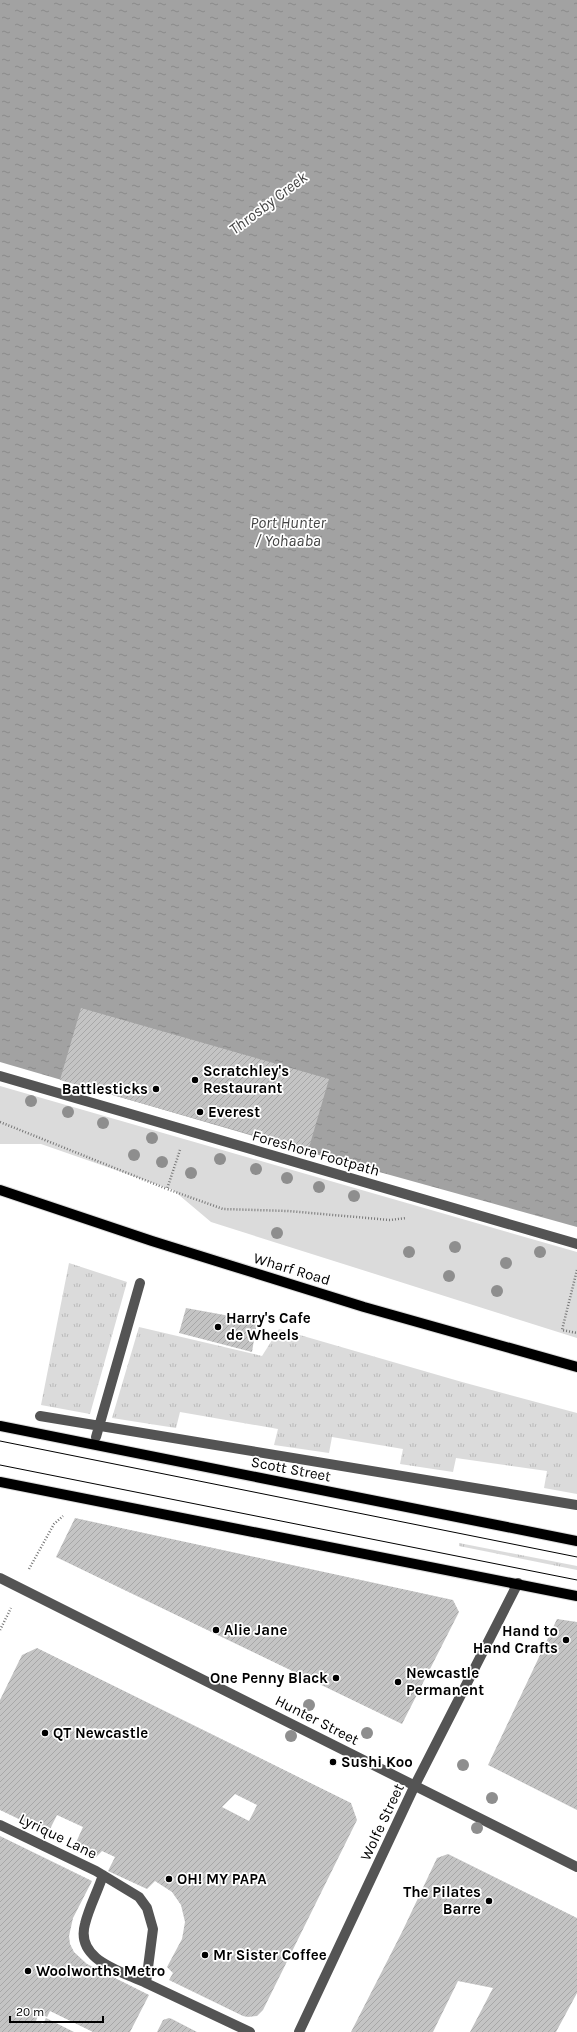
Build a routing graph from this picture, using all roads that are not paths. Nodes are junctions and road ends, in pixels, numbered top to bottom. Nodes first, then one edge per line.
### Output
1 (0, 1076) edge
2 (0, 1190) edge
3 (577, 1244) edge
4 (140, 1283) dead end
5 (577, 1367) edge
6 (40, 1416) dead end
7 (0, 1426) edge
8 (98, 1426) junction
9 (96, 1437) dead end
10 (0, 1482) edge
11 (577, 1505) edge
12 (577, 1541) edge
13 (0, 1578) edge
14 (518, 1583) junction
15 (577, 1596) edge
16 (415, 1786) junction
17 (0, 1825) edge
18 (577, 1867) edge
19 (103, 1875) junction
20 (146, 1983) junction
21 (250, 2032) edge
22 (299, 2032) edge

1 - 3 street, Foreshore Footpath
2 - 5 main road, Wharf Road
4 - 8 street
6 - 8 street
7 - 12 main road, Scott Street
8 - 9 street
8 - 11 street
10 - 14 main road
13 - 16 street, Hunter Street
14 - 15 main road
14 - 16 street, Wolfe Street
16 - 18 street, Hunter Street
16 - 22 street, Wolfe Street
17 - 19 street, Lyrique Lane
19 - 20 street, Lyrique Lane
19 - 20 street, Lyrique Lane
20 - 21 street, Lyrique Lane

